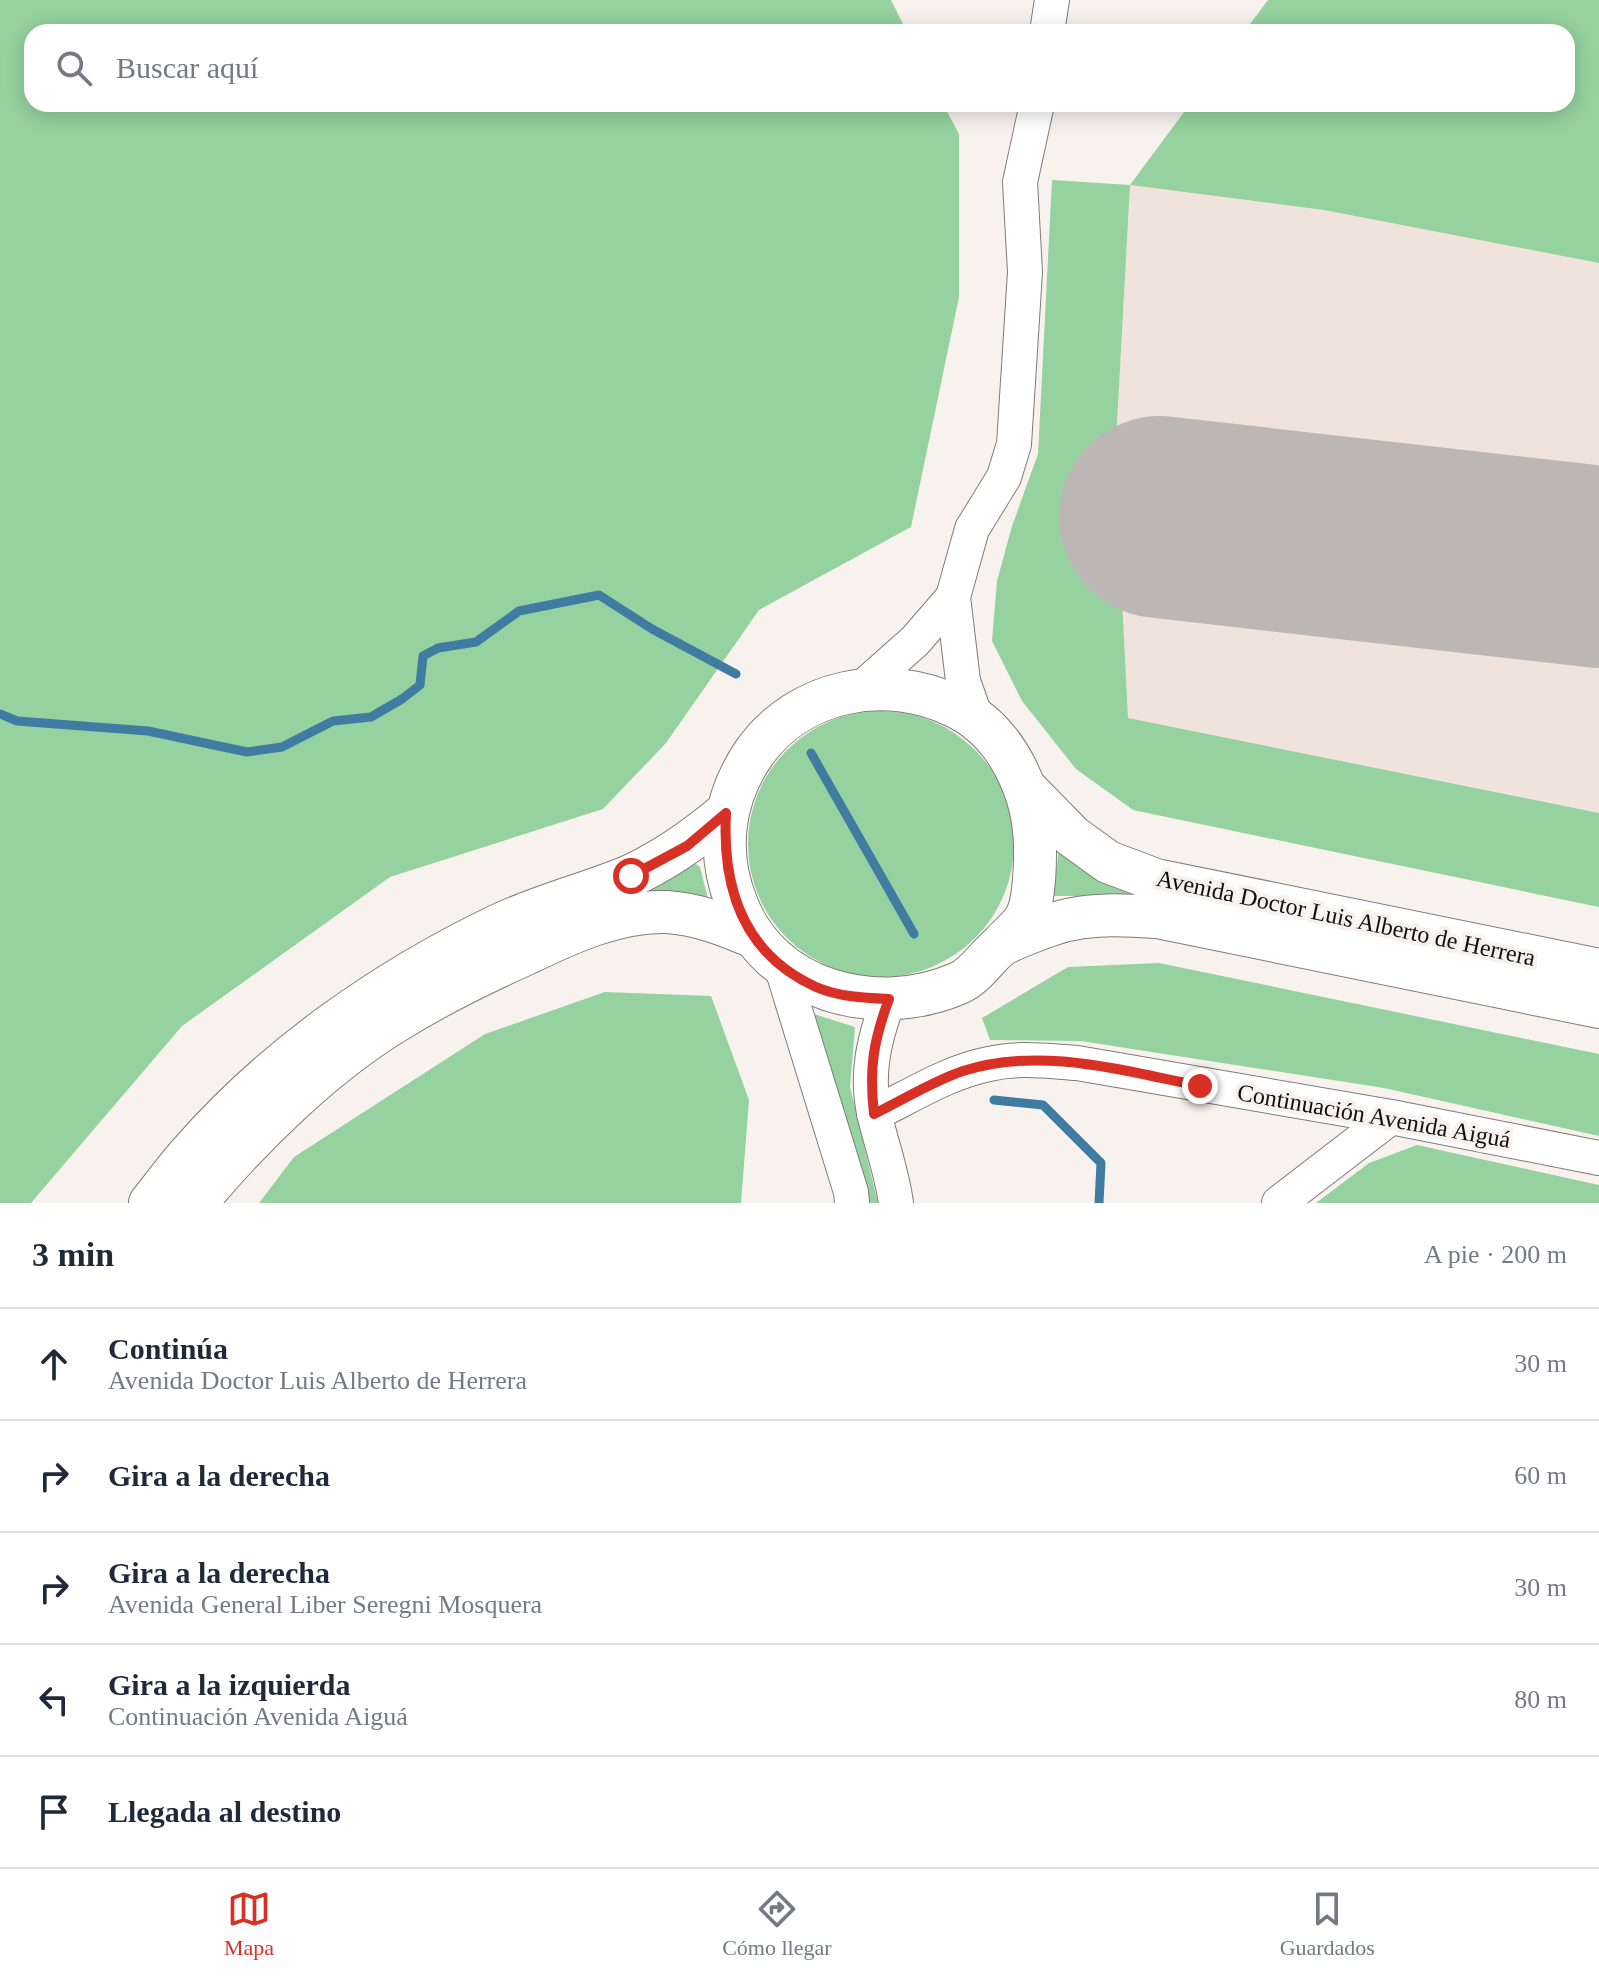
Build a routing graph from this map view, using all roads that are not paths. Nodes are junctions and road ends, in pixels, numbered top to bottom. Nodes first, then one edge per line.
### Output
1 (1052, 0) edge
2 (1048, 24) edge
3 (1035, 112) edge
4 (953, 597) junction
5 (862, 688) junction
6 (977, 721) junction
7 (1027, 790) junction
8 (726, 813) junction
9 (1002, 944) junction
10 (768, 951) junction
11 (1599, 970) edge
12 (889, 999) junction
13 (1599, 1007) edge
14 (874, 1114) junction
15 (1391, 1117) junction
16 (1599, 1158) edge
17 (150, 1203) edge
18 (196, 1203) edge
19 (852, 1203) edge
20 (896, 1203) edge
21 (1279, 1203) edge

1 - 2 street
3 - 4 street
4 - 5 street
4 - 6 street
5 - 6 main road
5 - 8 main road
6 - 7 main road
7 - 9 main road
7 - 11 main road, Avenida Doctor Luis Alberto de Herrera
8 - 10 main road
8 - 17 main road
9 - 12 main road
9 - 13 main road, Avenida Doctor Luis Alberto de Herrera
10 - 12 main road
10 - 18 main road
10 - 19 street
12 - 14 street
14 - 15 street, Continuación Avenida Aiguá
14 - 20 street
15 - 16 street, Continuación Avenida Aiguá
15 - 21 street

